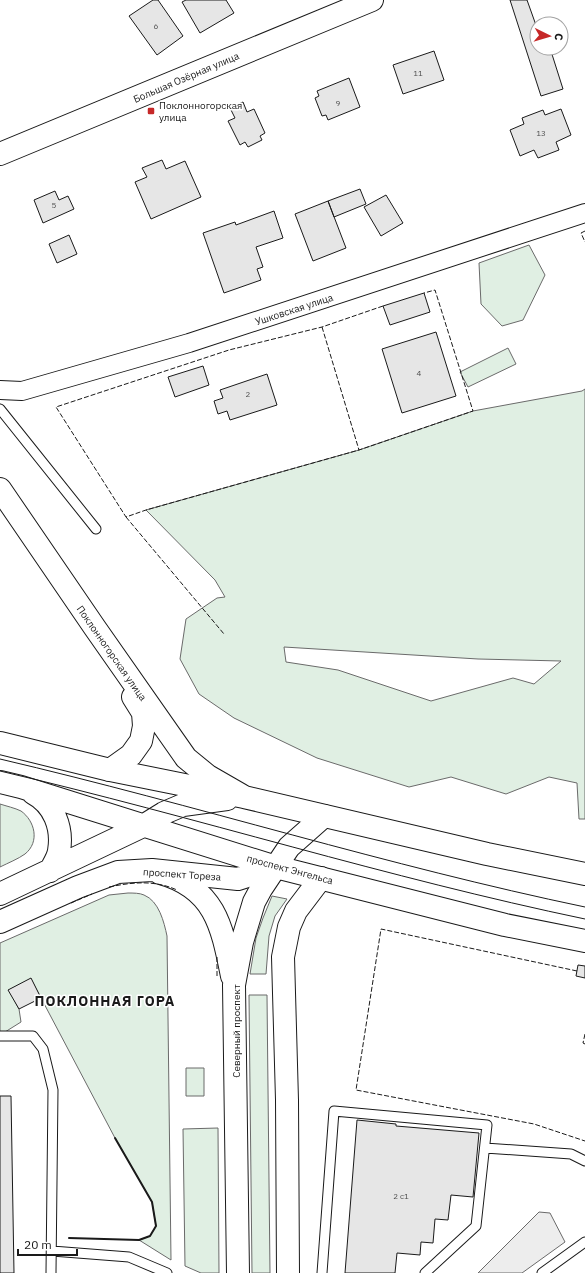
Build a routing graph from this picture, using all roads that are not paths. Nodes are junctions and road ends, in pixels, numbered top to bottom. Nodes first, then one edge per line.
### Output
1 (372, 0) edge
2 (0, 154) edge
3 (585, 213) edge
4 (0, 390) edge
5 (0, 408) edge
6 (0, 489) edge
7 (0, 506) edge
8 (96, 529) dead end
9 (0, 743) edge
10 (110, 770) junction
11 (0, 782) edge
12 (21, 787) junction
13 (244, 797) junction
14 (324, 816) junction
15 (143, 826) junction
16 (276, 867) junction
17 (152, 870) junction
18 (50, 871) junction
19 (585, 874) edge
20 (322, 878) junction
21 (0, 894) edge
22 (0, 922) edge
23 (585, 940) edge
24 (234, 985) junction
25 (0, 1036) edge
26 (485, 1148) junction
27 (585, 1161) edge
28 (585, 1242) edge
29 (52, 1252) junction
30 (50, 1273) edge
31 (167, 1273) edge
32 (238, 1273) edge
33 (288, 1273) edge
34 (322, 1273) edge
35 (426, 1273) edge
36 (542, 1273) edge

1 - 2 main road, Большая Озёрная улица
3 - 4 street, Ушковская улица
5 - 8 lane
6 - 13 main road, Поклонногорская улица
7 - 10 main road, Поклонногорская улица
9 - 10 main road
10 - 13 main road
11 - 12 main road, проспект Энгельса
12 - 15 main road, проспект Энгельса
12 - 18 main road
13 - 14 main road
13 - 15 main road
14 - 16 main road, Северный проспект
14 - 19 main road
15 - 16 main road, проспект Энгельса
15 - 18 main road
16 - 17 main road, проспект Тореза
16 - 20 main road, проспект Энгельса
16 - 24 main road, Северный проспект
17 - 22 main road, проспект Тореза
17 - 24 main road
18 - 21 main road
20 - 23 main road, проспект Энгельса
20 - 33 main road
24 - 32 main road, Северный проспект
25 - 29 lane
26 - 27 lane
26 - 34 lane
26 - 35 lane
28 - 36 lane
29 - 30 lane
29 - 31 lane

